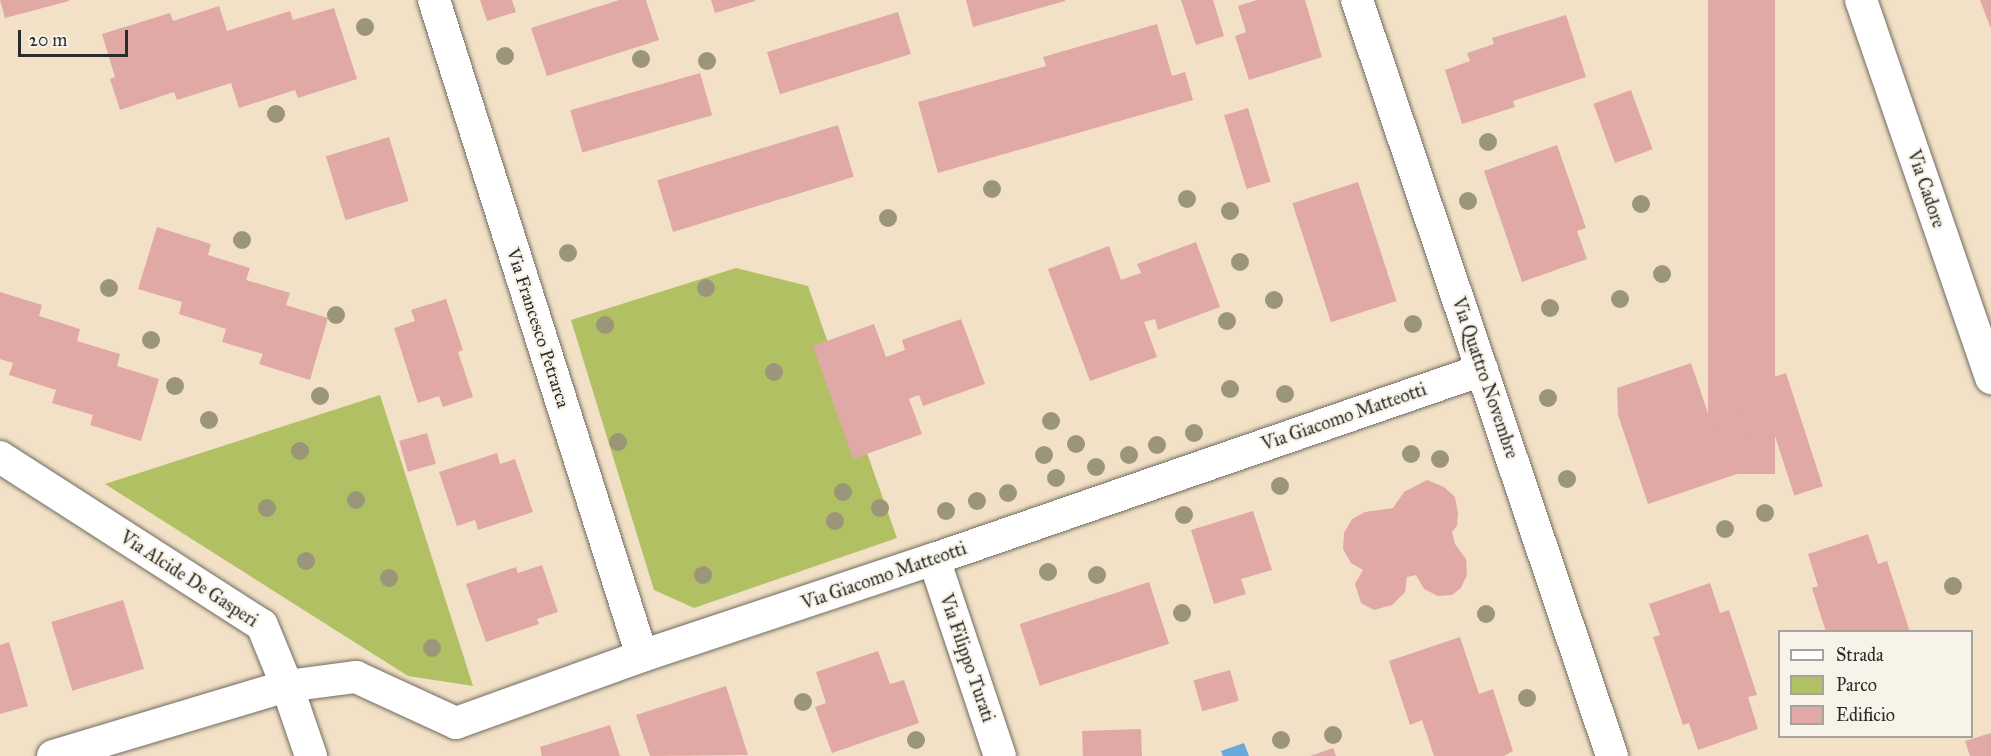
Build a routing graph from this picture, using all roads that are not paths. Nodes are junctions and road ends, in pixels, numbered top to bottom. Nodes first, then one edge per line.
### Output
1 (434, 0) edge
2 (1357, 0) edge
3 (1861, 0) edge
4 (1482, 370) junction
5 (1991, 378) edge
6 (0, 457) edge
7 (934, 560) junction
8 (642, 656) junction
9 (287, 686) junction
10 (53, 756) edge
11 (311, 756) edge
12 (1000, 756) edge
13 (1612, 756) edge

1 - 8 street, Via Francesco Petrarca
2 - 4 street, Via Quattro Novembre
3 - 5 street, Via Cadore
4 - 7 street, Via Giacomo Matteotti
4 - 13 street, Via Quattro Novembre
6 - 9 street, Via Alcide De Gasperi
7 - 8 street, Via Giacomo Matteotti
7 - 12 street, Via Filippo Turati
8 - 9 street, Via Giacomo Matteotti
9 - 10 street, Via Giacomo Matteotti
9 - 11 street, Via Alcide De Gasperi

